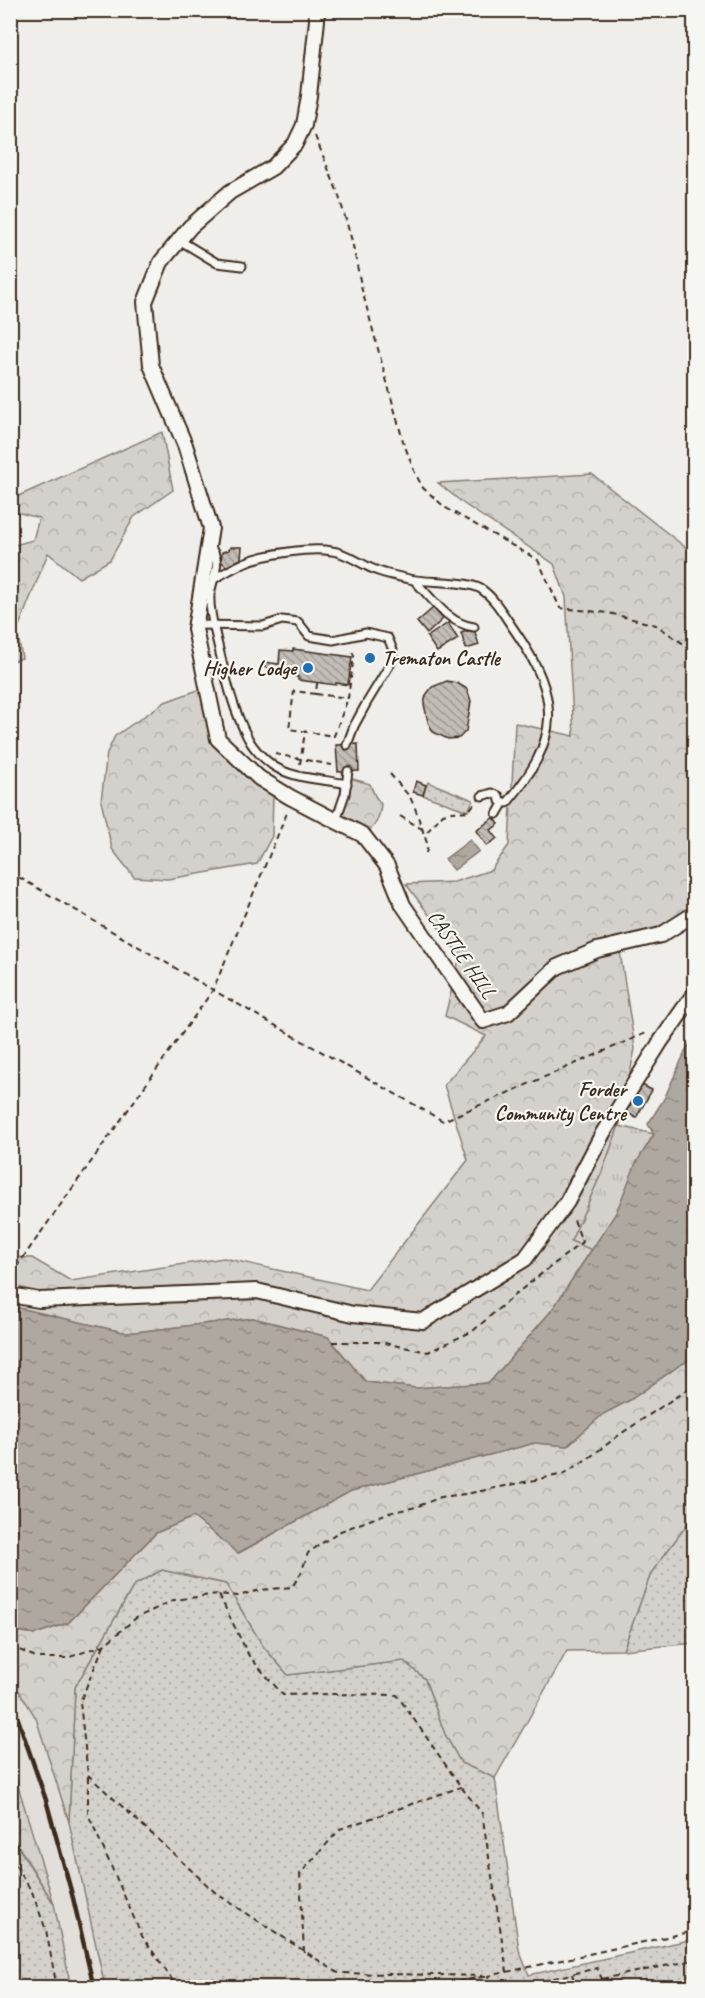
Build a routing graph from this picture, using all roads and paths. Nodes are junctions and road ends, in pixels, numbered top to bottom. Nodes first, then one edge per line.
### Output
1 (316, 10) edge
2 (304, 125) junction
3 (179, 240) junction
4 (242, 266) dead end
5 (208, 545) junction
6 (214, 579) junction
7 (414, 580) junction
8 (195, 625) junction
9 (214, 625) junction
10 (474, 627) dead end
11 (346, 638) junction
12 (694, 651) edge
13 (317, 683) dead end
14 (316, 694) junction
15 (348, 698) junction
16 (305, 732) junction
17 (348, 745) dead end
18 (258, 752) junction
19 (301, 758) junction
20 (332, 765) dead end
21 (348, 771) dead end
22 (390, 774) dead end
23 (297, 775) junction
24 (347, 784) junction
25 (482, 796) joint
26 (504, 802) junction
27 (287, 813) dead end
28 (497, 814) dead end
29 (400, 816) dead end
30 (336, 820) junction
31 (421, 829) junction
32 (426, 853) dead end
33 (10, 872) edge
34 (694, 914) edge
35 (213, 990) junction
36 (694, 994) edge
37 (661, 1041) junction
38 (567, 1202) junction
39 (10, 1276) edge
40 (10, 1295) edge
41 (332, 1342) dead end
42 (694, 1385) edge
43 (219, 1594) junction
44 (104, 1645) junction
45 (10, 1646) edge
46 (88, 1775) junction
47 (461, 1787) junction
48 (10, 1856) edge
49 (694, 1931) edge
50 (304, 1952) junction
51 (694, 1960) edge
52 (507, 1972) junction
53 (572, 1974) junction
54 (488, 1976) junction
55 (602, 1979) junction
56 (57, 1988) edge
57 (178, 1988) edge
58 (427, 1988) edge
59 (491, 1988) edge
60 (512, 1988) edge
61 (576, 1988) edge
62 (611, 1988) edge
63 (642, 1988) edge

1 - 2 street
2 - 3 street, CASTLE HILL
2 - 12 path
3 - 4 lane
3 - 5 street, CASTLE HILL
5 - 6 lane
5 - 8 street, CASTLE HILL
6 - 7 lane
6 - 9 lane
7 - 10 lane
7 - 26 lane
8 - 9 lane
8 - 30 street, CASTLE HILL
9 - 11 lane
9 - 18 lane
11 - 15 path
11 - 17 lane
13 - 14 path
14 - 15 path
14 - 16 path
15 - 16 path
16 - 19 path
18 - 19 path
18 - 23 lane
19 - 20 path
19 - 23 path
21 - 24 lane
22 - 31 path
23 - 24 lane
24 - 30 lane
25 - 26 lane
25 - 31 path
26 - 28 lane
27 - 35 path
29 - 31 path
30 - 34 street, CASTLE HILL
31 - 32 path
33 - 35 path
35 - 37 path
35 - 39 path
36 - 37 street
37 - 38 street
38 - 40 street
38 - 41 path
42 - 43 path
43 - 44 path
43 - 47 path
44 - 45 path
44 - 46 path
46 - 50 path
46 - 57 path
47 - 50 path
47 - 52 path
48 - 56 path
49 - 52 path
50 - 54 path
51 - 55 path
52 - 54 path
53 - 55 path
53 - 60 path
53 - 61 path
54 - 58 path
54 - 59 path
55 - 62 path
55 - 63 path

